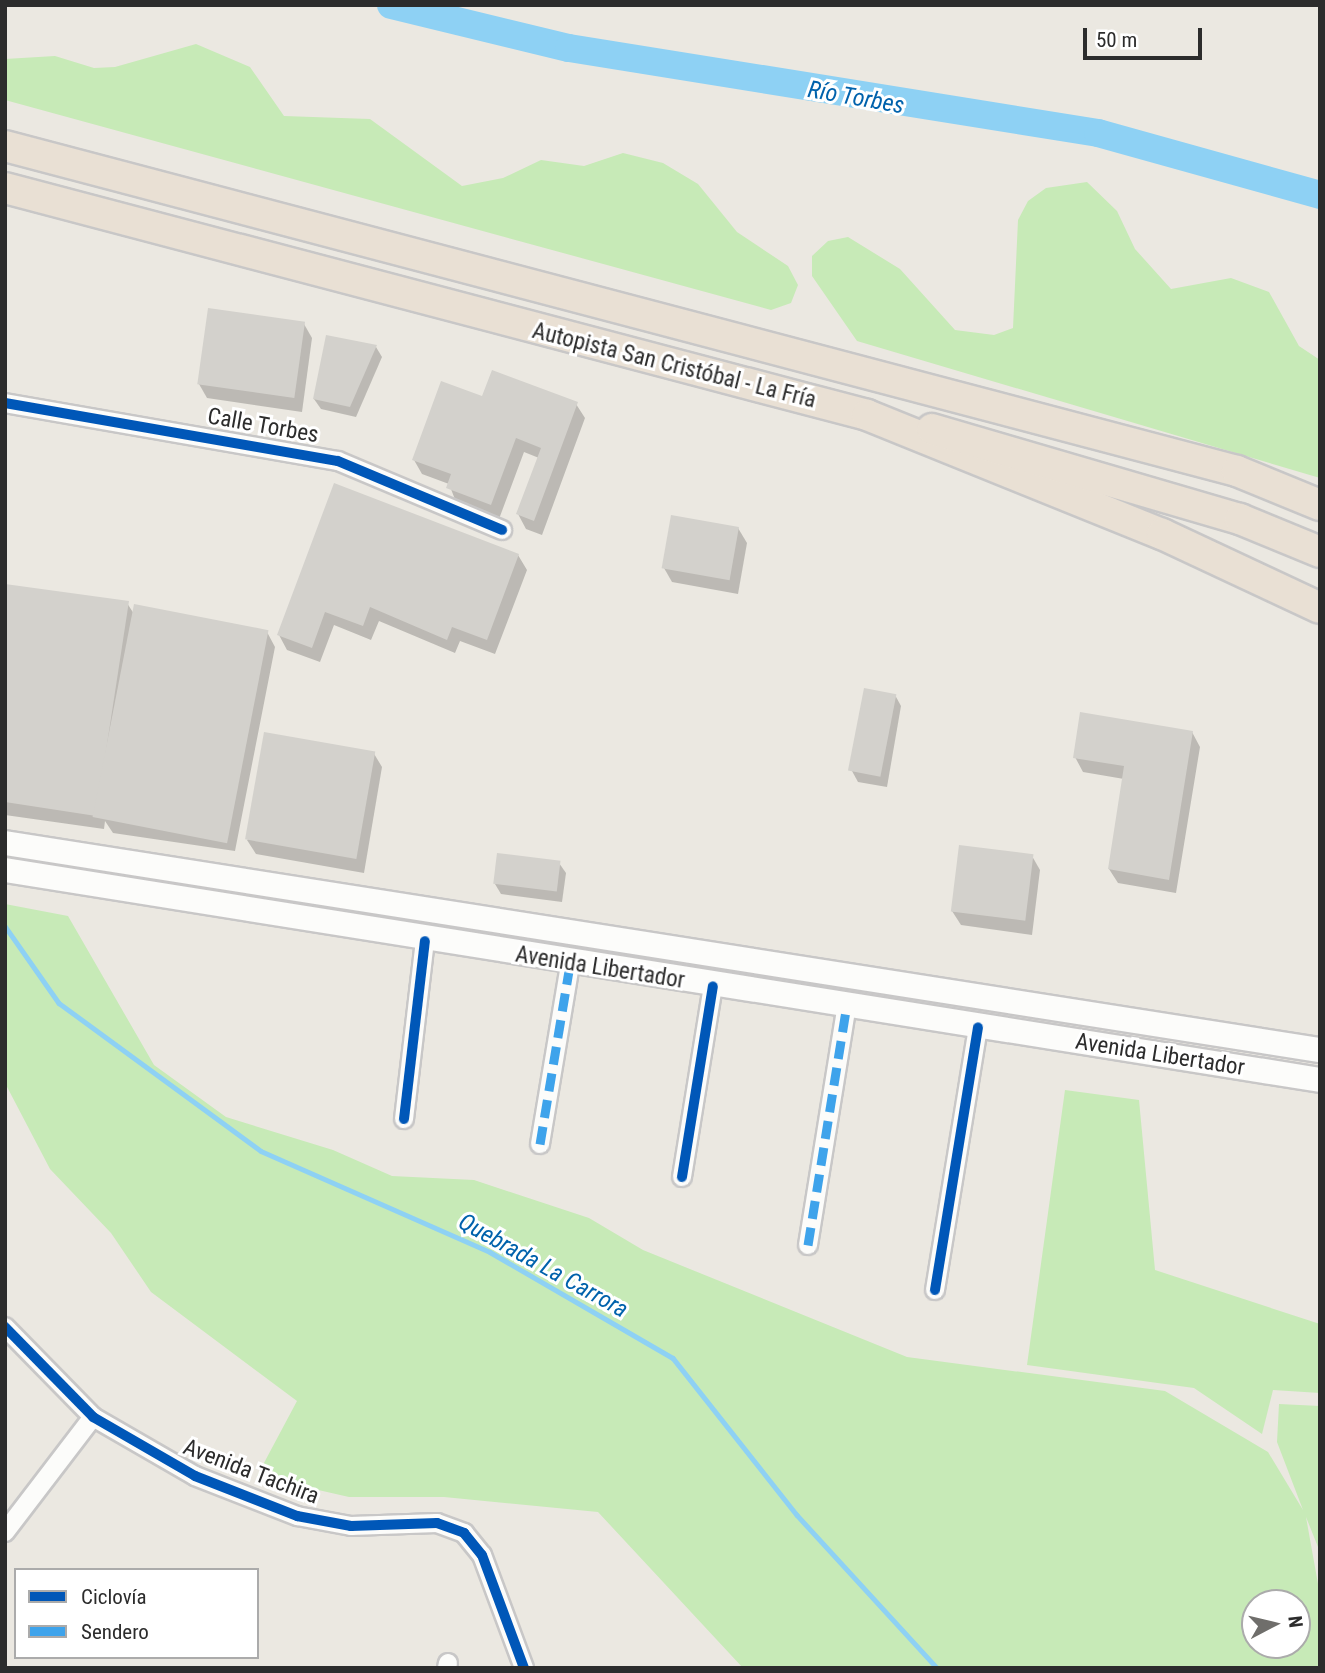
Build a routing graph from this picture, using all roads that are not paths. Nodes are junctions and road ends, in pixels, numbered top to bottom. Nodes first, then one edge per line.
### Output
1 (5, 146) edge
2 (5, 188) edge
3 (5, 403) edge
4 (867, 415) junction
5 (1320, 505) edge
6 (502, 530) dead end
7 (1320, 552) edge
8 (1320, 608) edge
9 (5, 843) edge
10 (5, 870) edge
11 (425, 941) junction
12 (570, 964) junction
13 (713, 986) junction
14 (848, 1005) junction
15 (978, 1027) junction
16 (1320, 1050) edge
17 (1320, 1080) edge
18 (404, 1119) dead end
19 (540, 1144) dead end
20 (682, 1177) dead end
21 (808, 1245) dead end
22 (935, 1290) dead end
23 (5, 1327) edge
24 (93, 1417) junction
25 (5, 1532) edge
26 (524, 1668) edge

1 - 5 highway, Autopista San Cristóbal - La Fría
2 - 4 highway, Autopista San Cristóbal - La Fría
3 - 6 street, Calle Torbes
4 - 7 highway
4 - 8 highway, Autopista San Cristóbal - La Fría
9 - 16 main road, Avenida Libertador
10 - 11 main road, Avenida Libertador
11 - 12 main road, Avenida Libertador
11 - 18 street
12 - 13 main road, Avenida Libertador
12 - 19 street
13 - 14 main road, Avenida Libertador
13 - 20 street
14 - 15 main road, Avenida Libertador
14 - 21 street
15 - 17 main road, Avenida Libertador
15 - 22 street
23 - 24 street, Avenida Tachira
24 - 25 street
24 - 26 street, Avenida Tachira

